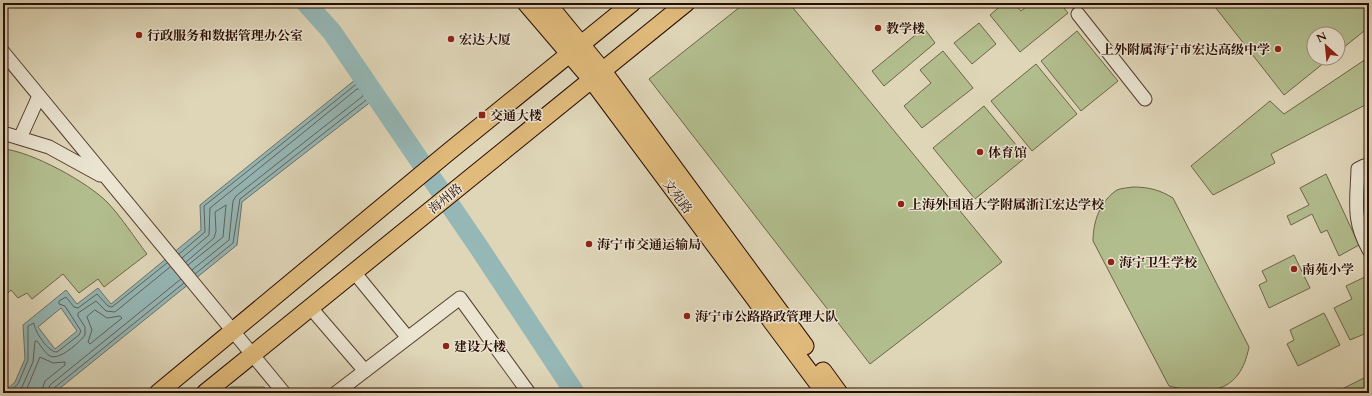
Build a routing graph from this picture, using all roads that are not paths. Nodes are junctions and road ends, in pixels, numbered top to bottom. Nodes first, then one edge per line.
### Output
1 (526, 3) edge
2 (547, 3) edge
3 (632, 3) edge
4 (686, 3) edge
5 (1078, 14) dead end
6 (575, 50) junction
7 (3, 52) edge
8 (597, 75) junction
9 (39, 96) junction
10 (1145, 99) dead end
11 (3, 133) edge
12 (20, 138) junction
13 (1369, 168) edge
14 (106, 178) junction
15 (1369, 250) edge
16 (354, 272) junction
17 (310, 307) junction
18 (233, 332) junction
19 (408, 338) junction
20 (252, 354) junction
21 (365, 371) junction
22 (158, 393) edge
23 (205, 393) edge
24 (284, 393) edge
25 (336, 393) edge
26 (529, 393) edge
27 (825, 393) edge
28 (839, 393) edge

1 - 6 main road, 文苑路
2 - 6 main road, 文苑路
3 - 6 main road
4 - 8 main road, 海州路
5 - 10 street
6 - 8 main road, 文苑路
6 - 18 main road
7 - 9 street
8 - 16 main road, 海州路
8 - 27 main road, 文苑路
8 - 28 main road, 文苑路
9 - 12 street
9 - 14 street
11 - 12 street
12 - 14 street
13 - 15 street
14 - 18 street
16 - 17 main road, 海州路
16 - 19 street
17 - 20 main road, 海州路
17 - 21 street
18 - 20 street
18 - 22 main road
19 - 21 street
19 - 26 street
20 - 23 main road, 海州路
20 - 24 street
21 - 25 street

